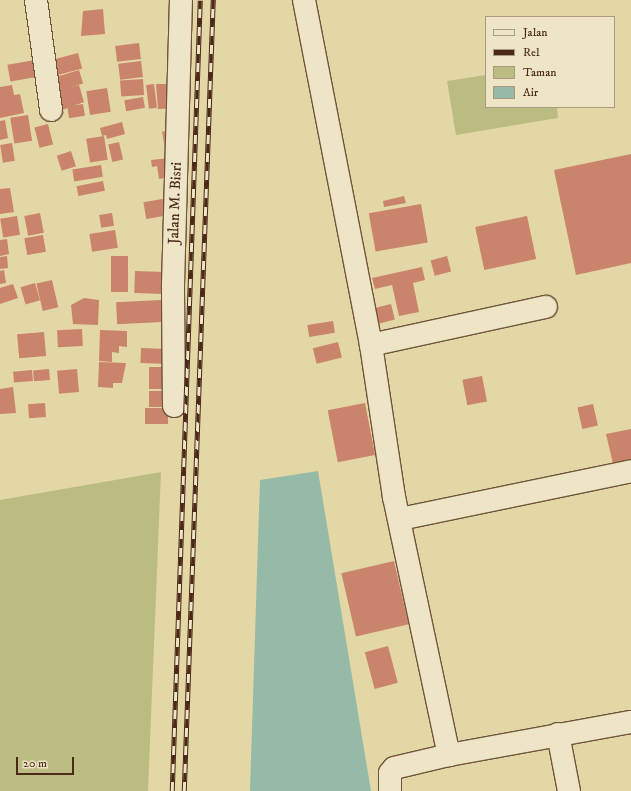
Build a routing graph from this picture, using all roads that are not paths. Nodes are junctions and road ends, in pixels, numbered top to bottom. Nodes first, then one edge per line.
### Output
1 (36, 0) edge
2 (181, 0) edge
3 (304, 0) edge
4 (51, 110) dead end
5 (546, 307) dead end
6 (371, 345) junction
7 (174, 406) dead end
8 (631, 471) edge
9 (400, 518) junction
10 (631, 722) edge
11 (558, 734) junction
12 (448, 755) junction
13 (390, 791) edge
14 (569, 791) edge

1 - 4 street
2 - 7 street, Jalan M. Bisri
3 - 6 street
5 - 6 street
6 - 9 street
8 - 9 street
9 - 12 street
10 - 11 street
11 - 12 street
11 - 14 street
12 - 13 street

